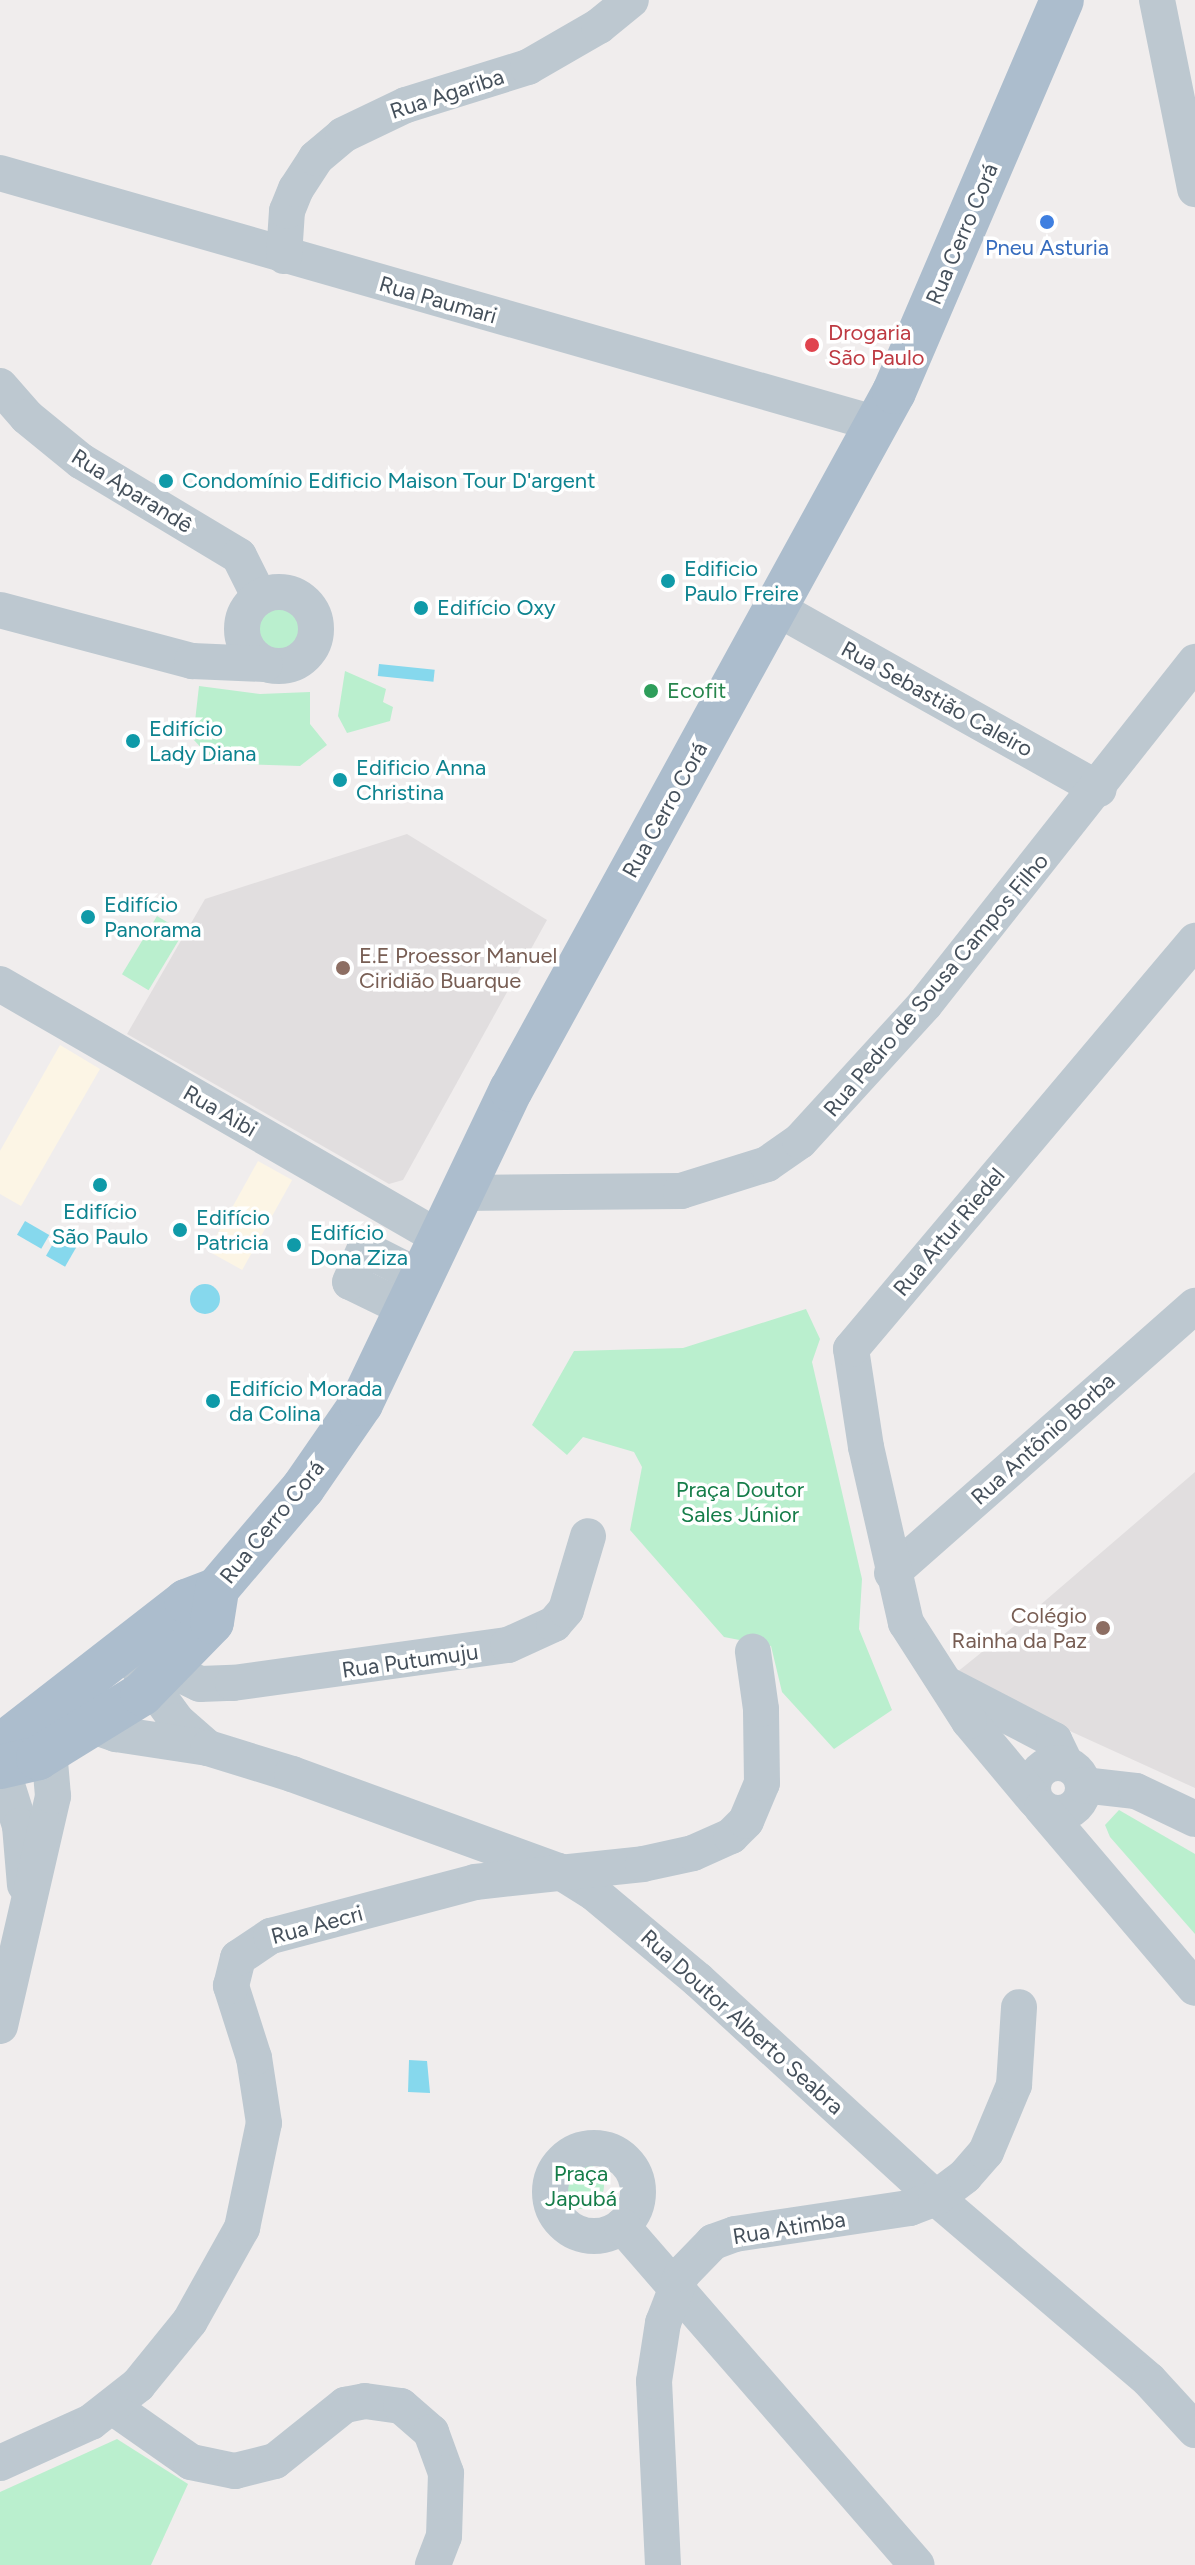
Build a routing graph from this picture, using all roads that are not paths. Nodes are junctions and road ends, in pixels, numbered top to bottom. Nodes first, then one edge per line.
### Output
1 (631, 0) edge
2 (1157, 0) edge
3 (1053, 11) edge
4 (0, 173) edge
5 (1195, 189) edge
6 (268, 251) junction
7 (0, 386) edge
8 (877, 424) junction
9 (259, 596) junction
10 (776, 608) junction
11 (0, 610) edge
12 (242, 634) junction
13 (192, 661) junction
14 (1195, 662) edge
15 (265, 664) junction
16 (1099, 789) junction
17 (1195, 941) edge
18 (0, 984) edge
19 (460, 1193) junction
20 (385, 1207) junction
21 (440, 1238) junction
22 (415, 1294) junction
23 (1195, 1306) edge
24 (588, 1536) dead end
25 (892, 1573) junction
26 (753, 1652) dead end
27 (146, 1662) junction
28 (946, 1684) junction
29 (91, 1727) junction
30 (17, 1748) edge
31 (208, 1748) junction
32 (1059, 1793) junction
33 (1195, 1819) edge
34 (559, 1871) junction
35 (26, 1902) junction
36 (9, 1944) edge
37 (1195, 1988) edge
38 (1019, 2007) dead end
39 (0, 2026) edge
40 (936, 2198) junction
41 (622, 2226) dead end
42 (675, 2290) junction
43 (114, 2408) junction
44 (1195, 2430) edge
45 (0, 2463) edge
46 (433, 2565) edge
47 (663, 2565) edge
48 (917, 2565) edge

1 - 6 street, Rua Agariba
2 - 5 street
3 - 8 main road, Rua Cerro Corá
4 - 6 street, Rua Paumari
6 - 8 street, Rua Paumari
7 - 9 street, Rua Aparandê
8 - 10 main road, Rua Cerro Corá
9 - 12 street
9 - 15 street
10 - 16 street, Rua Sebastião Caleiro
10 - 19 main road, Rua Cerro Corá
11 - 13 street
12 - 13 street
12 - 15 street
13 - 15 street
14 - 16 street, Rua Pedro de Sousa Campos Filho
16 - 19 street, Rua Pedro de Sousa Campos Filho
17 - 25 street, Rua Artur Riedel
18 - 20 street, Rua Aibi
19 - 21 main road, Rua Cerro Corá
20 - 21 street, Rua Aibi
20 - 22 street
21 - 22 main road, Rua Cerro Corá
22 - 27 main road, Rua Cerro Corá
23 - 25 street, Rua Antônio Borba
24 - 27 street, Rua Putumuju
25 - 28 street
26 - 34 street, Rua Aecri
27 - 29 main road, Rua Cerro Corá
27 - 30 main road, Rua Cerro Corá
27 - 31 street, Rua Doutor Alberto Seabra
28 - 32 street
28 - 32 street
29 - 30 main road, Rua Cerro Corá
29 - 31 street, Rua Doutor Alberto Seabra
30 - 35 street
30 - 35 street
31 - 34 street, Rua Doutor Alberto Seabra
32 - 33 street
32 - 37 street
34 - 40 street, Rua Doutor Alberto Seabra
34 - 43 street, Rua Aecri
35 - 36 street
36 - 39 street
38 - 40 street, Rua Atimba
40 - 42 street, Rua Atimba
40 - 44 street, Rua Doutor Alberto Seabra
41 - 42 street
42 - 47 street, Rua Atimba
42 - 48 street
43 - 45 street, Rua Aecri
43 - 46 street

